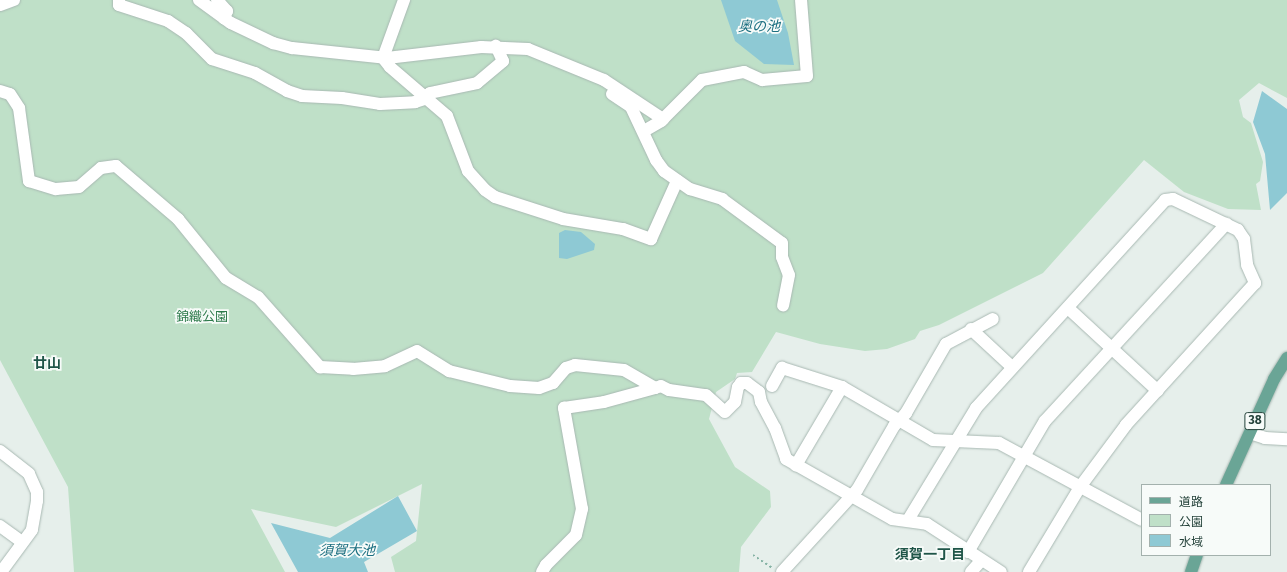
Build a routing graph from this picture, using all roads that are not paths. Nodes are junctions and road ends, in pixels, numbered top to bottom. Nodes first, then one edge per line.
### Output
1 (14, 0) edge
2 (119, 0) edge
3 (199, 0) edge
4 (217, 0) edge
5 (404, 0) edge
6 (801, 0) edge
7 (0, 5) edge
8 (224, 18) junction
9 (496, 46) junction
10 (383, 58) junction
11 (588, 76) junction
12 (0, 91) edge
13 (426, 96) junction
14 (663, 120) junction
15 (644, 131) junction
16 (677, 181) junction
17 (1226, 224) junction
18 (783, 305) dead end
19 (1068, 308) junction
20 (993, 319) dead end
21 (971, 329) junction
22 (1112, 349) junction
23 (1287, 358) edge
24 (1012, 367) junction
25 (772, 386) dead end
26 (842, 387) junction
27 (655, 388) junction
28 (1158, 391) junction
29 (900, 420) junction
30 (1250, 433) junction
31 (1287, 439) edge
32 (954, 442) junction
33 (0, 451) edge
34 (1025, 458) junction
35 (796, 465) junction
36 (1226, 484) edge
37 (1080, 487) junction
38 (850, 497) junction
39 (1141, 519) edge
40 (908, 520) junction
41 (0, 526) edge
42 (22, 542) junction
43 (968, 552) junction
44 (1197, 556) edge
45 (982, 561) junction
46 (778, 571) edge
47 (1, 572) edge
48 (542, 572) edge
49 (971, 572) edge
50 (1001, 572) edge
51 (1029, 572) edge
52 (1191, 572) edge

1 - 7 street
2 - 13 street
3 - 8 street
4 - 8 street
5 - 10 street
6 - 14 street
8 - 10 street
9 - 10 street
9 - 11 street
9 - 13 street
10 - 13 street
11 - 14 street
11 - 15 street
12 - 27 street
13 - 16 street
14 - 15 street
15 - 16 street
16 - 18 street
17 - 19 street
17 - 22 street
17 - 28 street
19 - 22 street
19 - 24 street
20 - 21 street
21 - 24 street
21 - 29 street
22 - 28 street
22 - 34 street
23 - 30 main road, 38
24 - 32 street
25 - 26 street
26 - 29 street
26 - 35 street
27 - 35 street
27 - 48 street
28 - 37 street
29 - 32 street
29 - 38 street
30 - 31 street
30 - 36 main road, 38
32 - 34 street
32 - 40 street
33 - 42 street
34 - 37 street
34 - 43 street
35 - 38 street
37 - 39 street
37 - 51 street
38 - 40 street
38 - 46 street
40 - 43 street
41 - 42 street
42 - 47 street
43 - 45 street
44 - 52 main road
45 - 49 street
45 - 50 street

